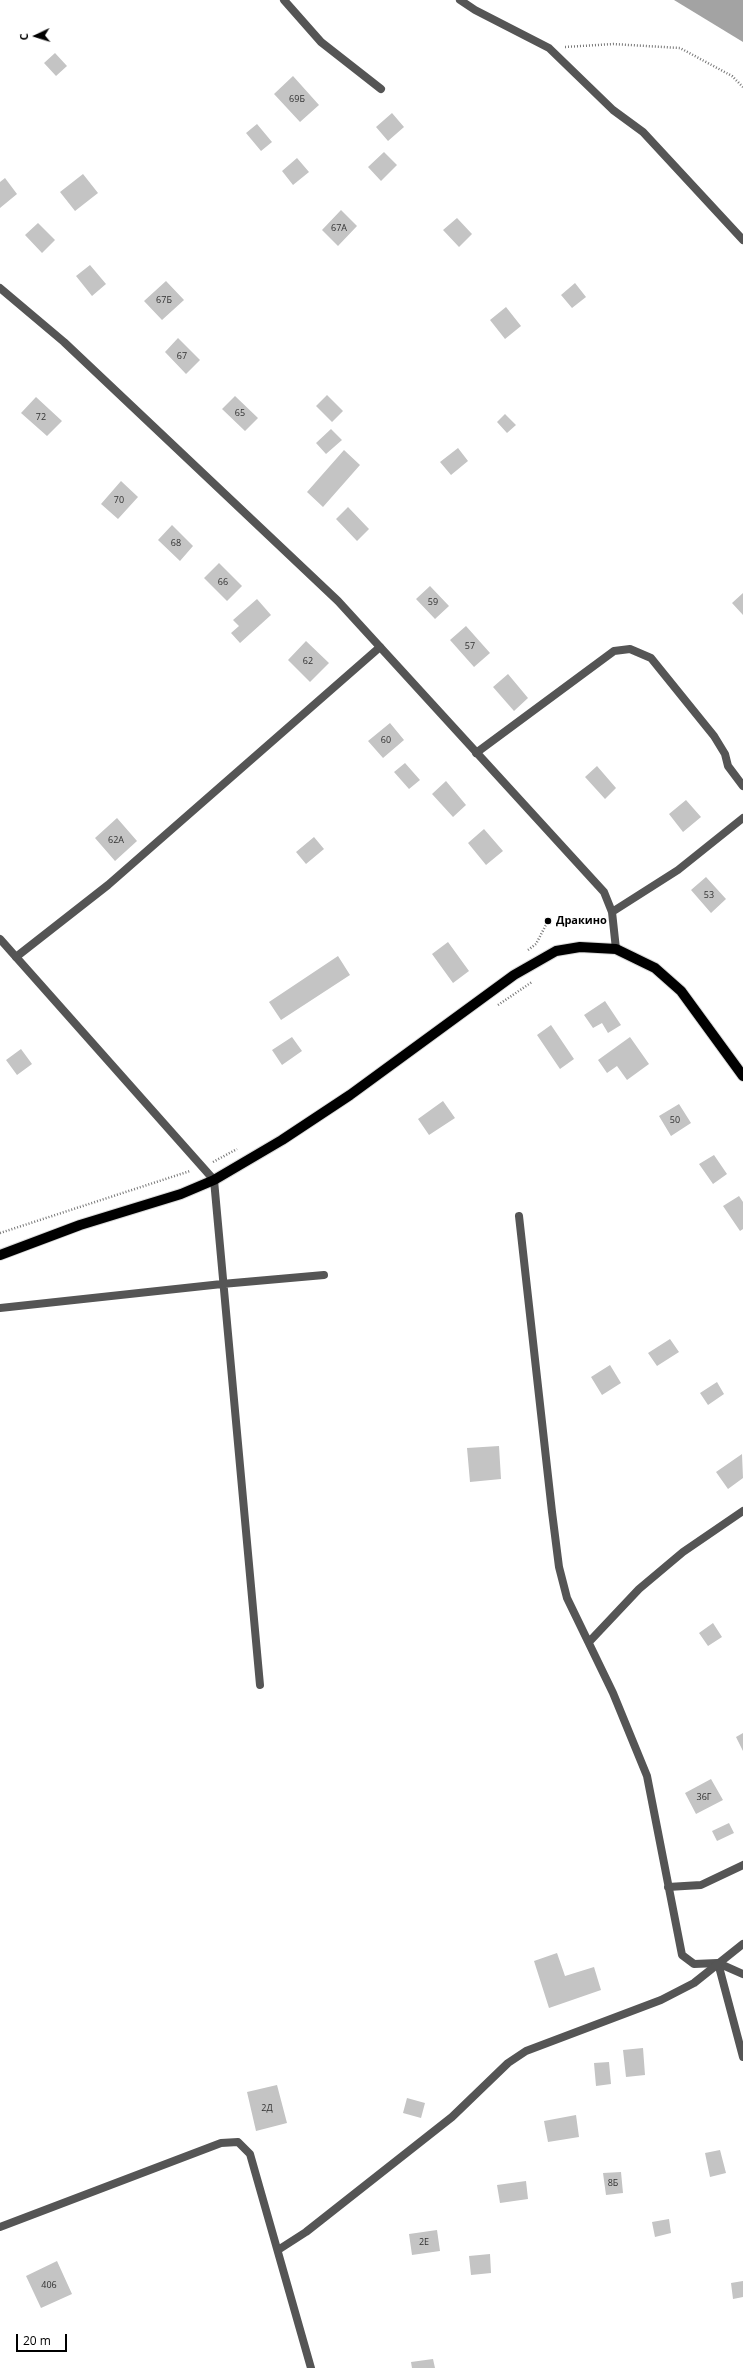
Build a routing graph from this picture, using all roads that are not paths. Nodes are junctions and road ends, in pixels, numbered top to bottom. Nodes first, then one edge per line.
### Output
1 (284, 0) edge
2 (460, 0) edge
3 (381, 88) dead end
4 (743, 240) edge
5 (0, 288) edge
6 (380, 647) junction
7 (476, 753) junction
8 (743, 786) edge
9 (743, 818) edge
10 (612, 912) junction
11 (0, 939) edge
12 (616, 949) junction
13 (16, 957) junction
14 (743, 1076) edge
15 (214, 1180) junction
16 (519, 1216) dead end
17 (0, 1254) edge
18 (324, 1275) dead end
19 (222, 1284) junction
20 (0, 1308) edge
21 (743, 1511) edge
22 (589, 1642) junction
23 (260, 1686) dead end
24 (743, 1866) edge
25 (668, 1887) junction
26 (743, 1944) edge
27 (718, 1963) junction
28 (743, 1974) edge
29 (743, 2057) edge
30 (0, 2227) edge
31 (278, 2250) junction
32 (311, 2368) edge

1 - 3 street
2 - 4 street
5 - 6 street
6 - 7 street
6 - 13 street
7 - 8 street
7 - 10 street
9 - 10 street
10 - 12 street
11 - 13 street
12 - 14 main road
12 - 15 main road
13 - 15 street
15 - 17 main road
15 - 19 street
16 - 22 street
18 - 19 street
19 - 20 street
19 - 23 street
21 - 22 street
22 - 25 street
24 - 25 street
25 - 27 street
26 - 27 street
27 - 28 street
27 - 29 street
27 - 31 street
30 - 31 street
31 - 32 street

